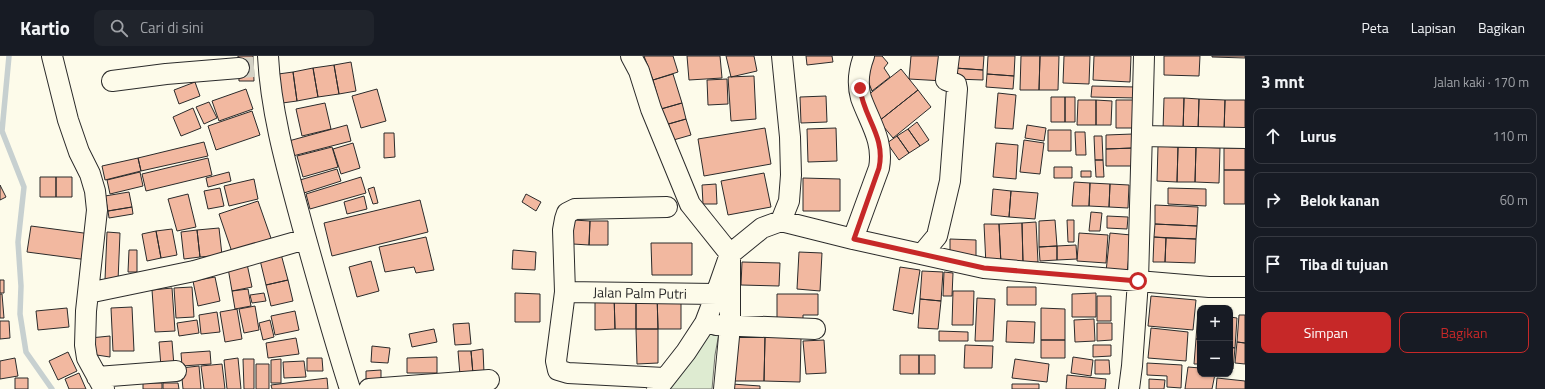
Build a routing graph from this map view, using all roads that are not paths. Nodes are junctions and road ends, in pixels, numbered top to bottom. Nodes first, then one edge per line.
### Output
1 (52, 56) edge
2 (631, 56) edge
3 (782, 56) edge
4 (864, 56) edge
5 (949, 56) edge
6 (1144, 56) edge
7 (257, 65) edge
8 (112, 82) dead end
9 (1142, 136) junction
10 (1245, 138) edge
11 (667, 207) dead end
12 (781, 221) junction
13 (306, 239) junction
14 (854, 239) junction
15 (730, 254) junction
16 (922, 254) junction
17 (1138, 281) junction
18 (1245, 287) edge
19 (565, 292) junction
20 (88, 293) junction
21 (716, 294) junction
22 (705, 323) junction
23 (730, 326) junction
24 (815, 329) dead end
25 (176, 371) dead end
26 (489, 380) dead end
27 (100, 383) edge
28 (660, 384) edge
29 (350, 389) edge
30 (369, 389) edge
31 (724, 389) edge
32 (1129, 389) edge

1 - 20 street
2 - 15 street
3 - 12 street
4 - 14 street
5 - 16 street
6 - 9 street
7 - 8 street
7 - 13 street
9 - 10 street
9 - 17 street
11 - 19 street
12 - 14 street
12 - 15 street
13 - 20 street
13 - 29 street
14 - 16 street
15 - 21 street
15 - 23 street
16 - 17 street
17 - 18 street
17 - 32 street
19 - 21 street, Jalan Palm Putri
19 - 28 street
20 - 27 street
21 - 22 street
22 - 23 street
22 - 28 street
23 - 24 street
23 - 31 street
25 - 27 street
26 - 30 street

